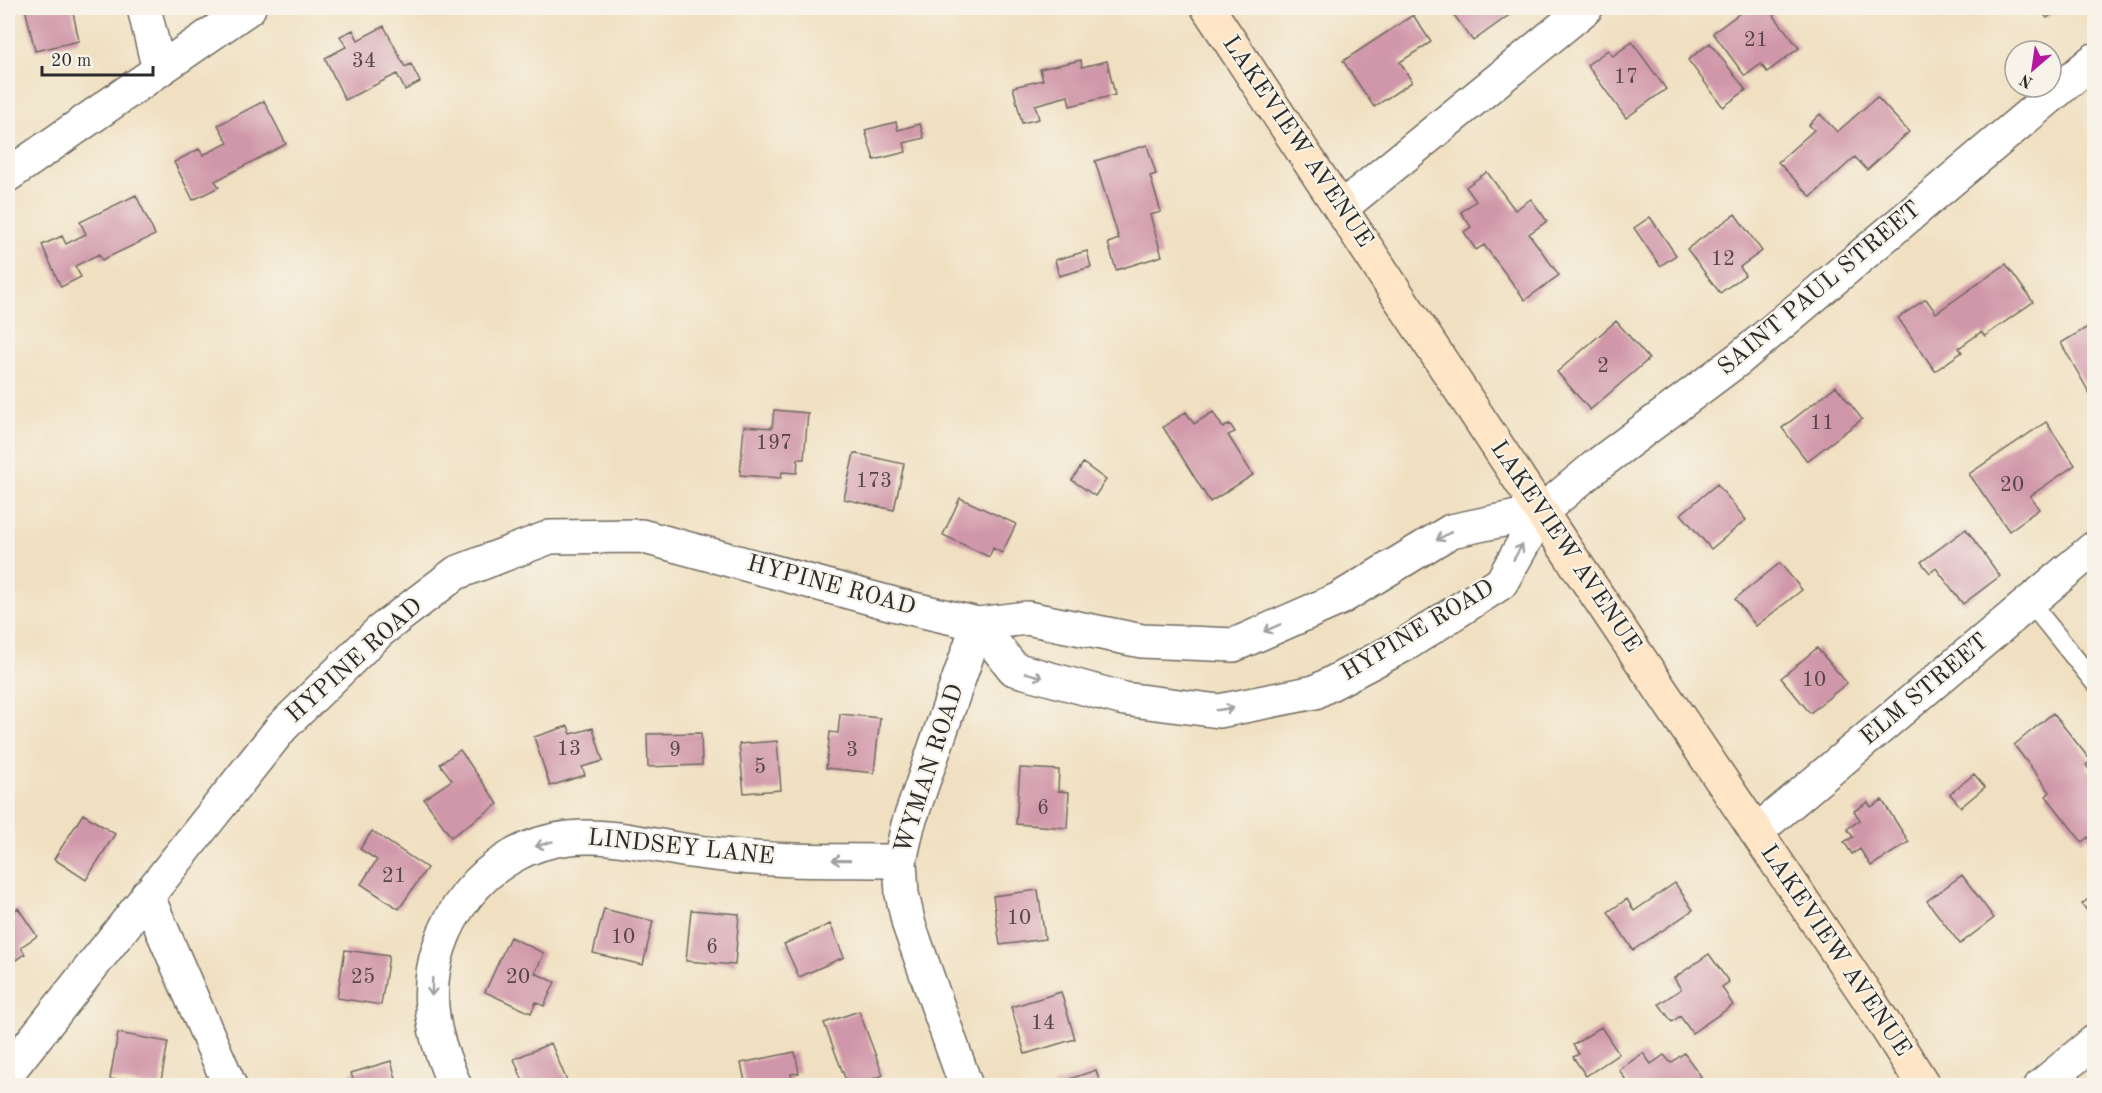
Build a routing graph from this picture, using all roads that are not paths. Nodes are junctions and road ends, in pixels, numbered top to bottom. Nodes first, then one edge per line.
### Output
1 (144, 8) edge
2 (249, 8) edge
3 (1208, 8) edge
4 (1586, 8) edge
5 (2094, 60) edge
6 (159, 70) junction
7 (8, 175) edge
8 (1341, 208) junction
9 (1541, 512) junction
10 (2094, 548) edge
11 (2030, 602) junction
12 (978, 624) junction
13 (2094, 682) edge
14 (1756, 832) junction
15 (900, 861) junction
16 (147, 895) junction
17 (2094, 1042) edge
18 (8, 1072) edge
19 (230, 1086) edge
20 (454, 1086) edge
21 (966, 1086) edge
22 (1924, 1086) edge
23 (2041, 1086) edge

1 - 6 street
2 - 6 street
3 - 8 main road, LAKEVIEW AVENUE
4 - 8 street
5 - 9 street, SAINT PAUL STREET
6 - 7 street
8 - 9 main road, LAKEVIEW AVENUE
9 -> 12 street, HYPINE ROAD
12 -> 9 street, HYPINE ROAD
9 - 14 main road, LAKEVIEW AVENUE
10 - 11 street, ELM STREET
11 - 13 lane
11 - 14 street, ELM STREET
12 - 15 street, WYMAN ROAD
12 - 16 street, HYPINE ROAD
14 - 22 main road, LAKEVIEW AVENUE
15 -> 20 street, LINDSEY LANE
15 - 21 street, WYMAN ROAD
16 - 18 street, HYPINE ROAD
16 - 19 street
17 - 23 street

